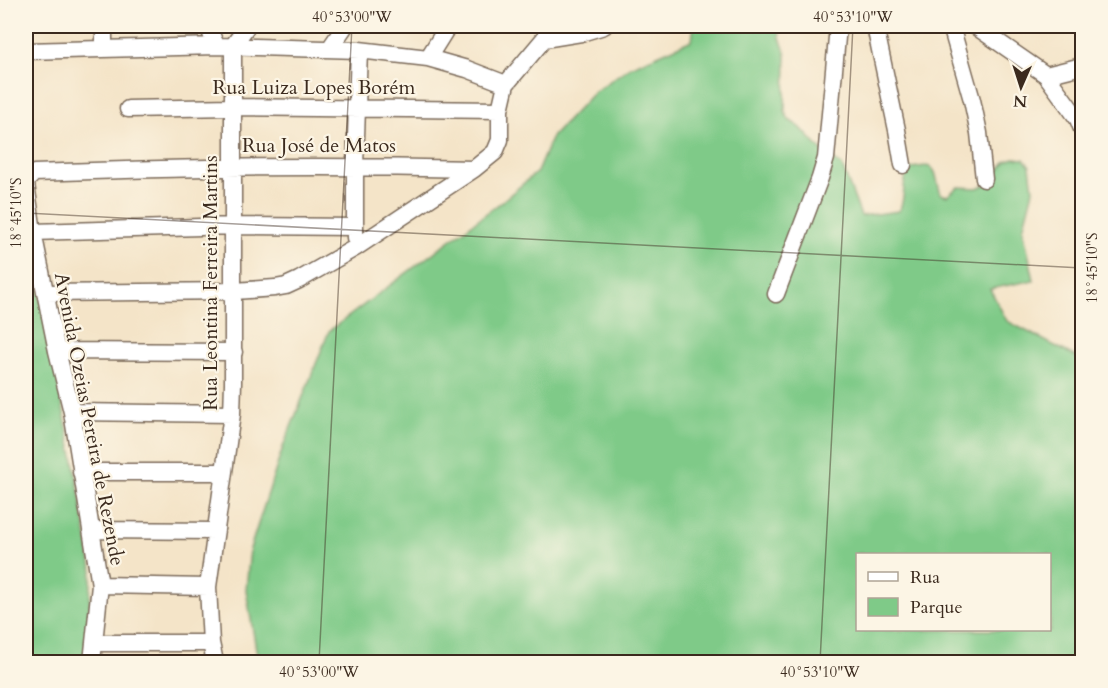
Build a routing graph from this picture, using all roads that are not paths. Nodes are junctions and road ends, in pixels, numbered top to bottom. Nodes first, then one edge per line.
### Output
1 (104, 26) edge
2 (208, 26) edge
3 (247, 26) edge
4 (345, 26) edge
5 (448, 26) edge
6 (604, 26) edge
7 (838, 26) edge
8 (875, 26) edge
9 (951, 26) edge
10 (975, 26) edge
11 (547, 32) edge
12 (225, 46) junction
13 (104, 48) junction
14 (330, 48) junction
15 (359, 50) junction
16 (26, 51) edge
17 (428, 58) junction
18 (1083, 66) edge
19 (1046, 75) junction
20 (506, 84) junction
21 (232, 107) junction
22 (357, 107) junction
23 (128, 109) dead end
24 (500, 110) junction
25 (1083, 129) edge
26 (903, 165) dead end
27 (232, 166) junction
28 (355, 166) junction
29 (474, 169) junction
30 (984, 179) dead end
31 (26, 184) edge
32 (234, 225) junction
33 (355, 226) junction
34 (33, 232) junction
35 (355, 248) junction
36 (235, 291) junction
37 (46, 293) junction
38 (776, 294) dead end
39 (57, 351) junction
40 (234, 352) junction
41 (72, 412) junction
42 (232, 414) junction
43 (81, 472) junction
44 (224, 472) junction
45 (92, 530) junction
46 (216, 531) junction
47 (100, 585) junction
48 (208, 587) junction
49 (94, 643) junction
50 (211, 643) junction
51 (92, 663) edge
52 (215, 663) edge

1 - 13 street
2 - 12 street
3 - 12 street
4 - 14 street
5 - 17 street
6 - 11 street
7 - 38 street
8 - 26 street
9 - 30 street
10 - 19 street
11 - 20 street
12 - 13 street
12 - 14 street
12 - 21 street, Rua Leontina Ferreira Martins
13 - 16 street
14 - 15 street
15 - 17 street
15 - 22 street
17 - 20 street
18 - 19 street
19 - 25 street
20 - 24 street
21 - 22 street, Rua Luiza Lopes Borém
21 - 23 street, Rua Luiza Lopes Borém
21 - 27 street, Rua Leontina Ferreira Martins
22 - 24 street, Rua Luiza Lopes Borém
22 - 28 street
24 - 29 street
27 - 28 street, Rua José de Matos
27 - 31 street, Rua José de Matos
27 - 32 street, Rua Leontina Ferreira Martins
28 - 29 street, Rua José de Matos
28 - 33 street
29 - 35 street
31 - 34 street, Avenida Ozeias Pereira de Rezende
32 - 33 street
32 - 34 street
32 - 36 street, Rua Leontina Ferreira Martins
33 - 35 street
34 - 37 street, Avenida Ozeias Pereira de Rezende
35 - 36 street
36 - 37 street
36 - 40 street, Rua Leontina Ferreira Martins
37 - 39 street, Avenida Ozeias Pereira de Rezende
39 - 40 street
39 - 41 street, Avenida Ozeias Pereira de Rezende
40 - 42 street, Rua Leontina Ferreira Martins
41 - 42 street
41 - 43 street, Avenida Ozeias Pereira de Rezende
42 - 44 street, Rua Leontina Ferreira Martins
43 - 44 street
43 - 45 street, Avenida Ozeias Pereira de Rezende
44 - 46 street, Rua Leontina Ferreira Martins
45 - 46 street
45 - 47 street, Avenida Ozeias Pereira de Rezende
46 - 48 street, Rua Leontina Ferreira Martins
47 - 48 street
47 - 49 street, Avenida Ozeias Pereira de Rezende
48 - 50 street, Rua Leontina Ferreira Martins
49 - 50 street
49 - 51 street, Avenida Ozeias Pereira de Rezende
50 - 52 street, Rua Leontina Ferreira Martins

